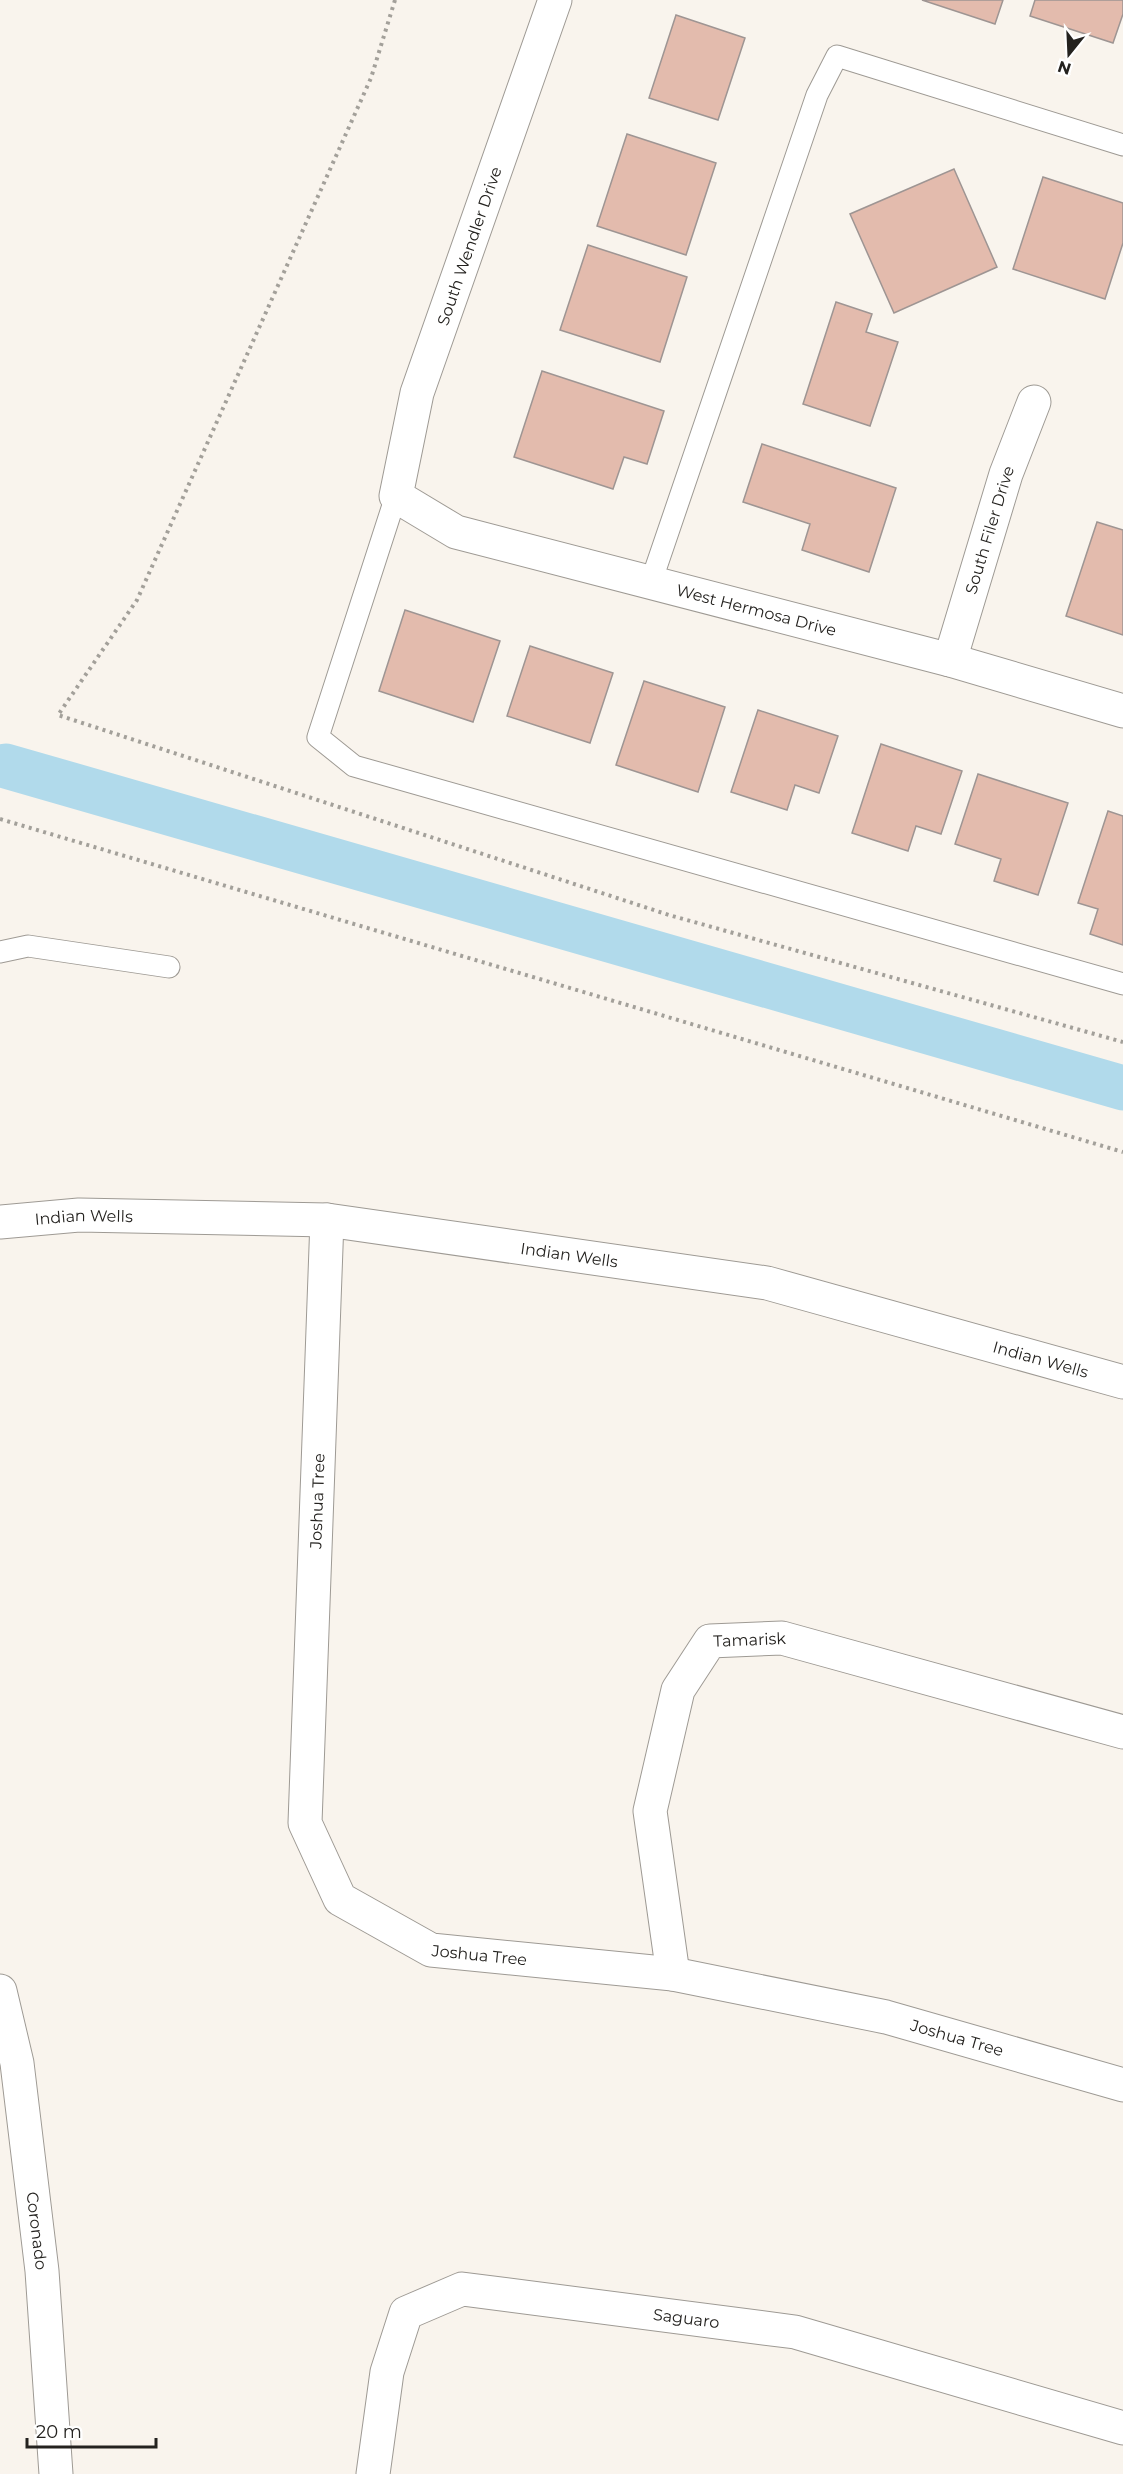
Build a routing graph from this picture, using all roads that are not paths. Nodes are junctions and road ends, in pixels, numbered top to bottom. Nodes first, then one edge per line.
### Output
1 (555, 0) edge
2 (1123, 145) edge
3 (1034, 402) dead end
4 (396, 496) junction
5 (651, 582) junction
6 (950, 660) junction
7 (1123, 711) edge
8 (0, 951) edge
9 (169, 967) dead end
10 (1123, 984) edge
11 (327, 1220) junction
12 (0, 1222) edge
13 (1123, 1382) edge
14 (1123, 1732) edge
15 (673, 1974) junction
16 (0, 1991) edge
17 (1123, 2085) edge
18 (1123, 2428) edge
19 (56, 2474) edge
20 (373, 2474) edge

1 - 4 street, South Wendler Drive
2 - 5 lane
3 - 6 street, South Filer Drive
4 - 5 street, West Hermosa Drive
4 - 10 lane
5 - 6 street, West Hermosa Drive
6 - 7 street, West Hermosa Drive
8 - 9 lane
11 - 12 street, Indian Wells
11 - 13 street, Indian Wells
11 - 15 street, Joshua Tree
14 - 15 street, Tamarisk
15 - 17 street, Joshua Tree
16 - 19 street, Coronado
18 - 20 street, Saguaro

